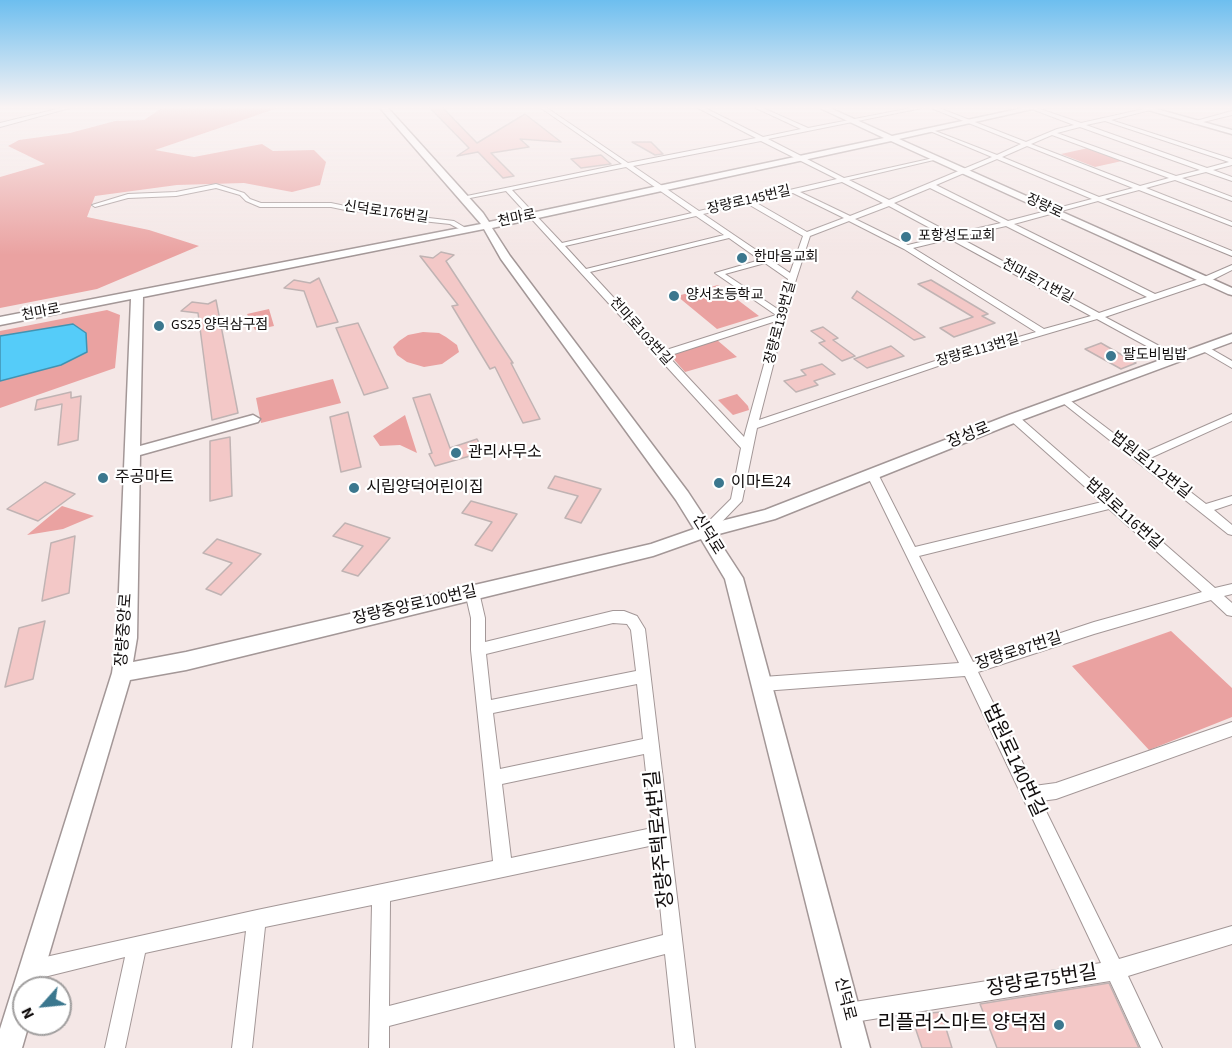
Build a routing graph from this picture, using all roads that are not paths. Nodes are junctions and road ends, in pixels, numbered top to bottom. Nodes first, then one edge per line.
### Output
1 (429, 157) edge
2 (615, 157) edge
3 (669, 157) edge
4 (804, 157) edge
5 (998, 157) joint
6 (1060, 157) edge
7 (1115, 157) edge
8 (1170, 157) edge
9 (1217, 157) edge
10 (799, 158) junction
11 (936, 158) joint
12 (1232, 162) edge
13 (627, 165) junction
14 (1207, 170) junction
15 (965, 171) junction
16 (1176, 179) junction
17 (1232, 179) edge
18 (842, 180) junction
19 (930, 186) junction
20 (660, 188) junction
21 (508, 189) junction
22 (1141, 189) junction
23 (794, 191) junction
24 (465, 197) junction
25 (1100, 199) junction
26 (1232, 199) edge
27 (748, 201) junction
28 (889, 203) junction
29 (95, 205) dead end
30 (1054, 212) junction
31 (697, 213) junction
32 (535, 215) junction
33 (850, 219) junction
34 (513, 220) junction
35 (1006, 224) junction
36 (1232, 224) edge
37 (471, 226) junction
38 (807, 235) junction
39 (730, 236) junction
40 (954, 238) junction
41 (496, 244) junction
42 (562, 245) junction
43 (907, 246) junction
44 (1232, 254) edge
45 (766, 261) junction
46 (1232, 267) edge
47 (586, 271) junction
48 (793, 279) junction
49 (1204, 280) junction
50 (1232, 292) edge
51 (136, 295) junction
52 (1152, 296) junction
53 (783, 316) junction
54 (1099, 316) junction
55 (0, 321) edge
56 (1044, 333) junction
57 (1232, 338) edge
58 (1206, 349) junction
59 (660, 355) junction
60 (1178, 359) junction
61 (1232, 365) edge
62 (1068, 400) junction
63 (1232, 417) edge
64 (1014, 418) junction
65 (253, 419) dead end
66 (753, 426) junction
67 (747, 447) junction
68 (131, 453) junction
69 (1141, 458) junction
70 (873, 475) junction
71 (1232, 500) edge
72 (1111, 504) junction
73 (1205, 509) junction
74 (706, 531) junction
75 (1232, 531) edge
76 (912, 553) junction
77 (1232, 590) edge
78 (472, 592) junction
79 (1213, 594) junction
80 (1232, 611) edge
81 (478, 650) junction
82 (969, 669) junction
83 (122, 673) junction
84 (643, 676) junction
85 (764, 684) junction
86 (485, 708) junction
87 (1232, 729) edge
88 (650, 745) junction
89 (493, 778) junction
90 (1029, 795) junction
91 (660, 835) junction
92 (503, 868) junction
93 (381, 893) junction
94 (257, 920) junction
95 (1232, 935) edge
96 (673, 942) junction
97 (137, 945) junction
98 (1113, 971) junction
99 (30, 976) edge
100 (52, 976) edge
101 (848, 1013) junction
102 (380, 1018) junction
103 (115, 1048) edge
104 (242, 1048) edge
105 (379, 1048) edge
106 (685, 1048) edge
107 (856, 1048) edge
108 (1152, 1048) edge

1 - 24 street, 신덕로
2 - 13 street
3 - 13 street
4 - 10 street, 천마로
5 - 15 street
5 - 25 street
6 - 22 street
7 - 16 street
8 - 14 street
9 - 12 street
10 - 18 street, 천마로71번길
10 - 20 street, 천마로
11 - 15 street, 장량로
11 - 18 street, 장량로145번길
12 - 14 street
13 - 20 street
13 - 21 street
14 - 16 street
14 - 17 street
15 - 19 street
15 - 30 street, 장량로
16 - 22 street
16 - 26 street
18 - 23 street, 장량로145번길
18 - 28 street, 천마로71번길
19 - 28 street
19 - 35 street
20 - 31 street
20 - 32 street, 천마로
21 - 24 street
21 - 32 street, 천마로103번길
22 - 25 street
22 - 36 street
23 - 27 street, 장량로145번길
23 - 33 street
24 - 37 street, 신덕로
25 - 30 street
25 - 44 street
27 - 31 street, 장량로145번길
27 - 38 street
28 - 33 street
28 - 40 street, 천마로71번길
29 - 37 street, 신덕로176번길
30 - 35 street
30 - 49 street, 장량로
31 - 39 street
31 - 42 street, 장량로145번길
32 - 34 street, 천마로
32 - 42 street, 천마로103번길
33 - 38 street
33 - 43 street
34 - 37 street
34 - 37 street, 천마로
34 - 41 street
35 - 40 street
35 - 52 street
37 - 41 street, 신덕로
37 - 41 street
37 - 51 street, 천마로
38 - 48 street, 장량로139번길
39 - 45 street
39 - 47 street
40 - 43 street
40 - 54 street, 천마로71번길
41 - 74 street, 신덕로
42 - 47 street, 천마로103번길
43 - 56 street
45 - 48 street
45 - 53 street
46 - 49 street, 장량로113번길
47 - 59 street, 천마로103번길
48 - 53 street, 장량로139번길
49 - 50 street, 장량로
49 - 52 street, 장량로113번길
51 - 55 street, 천마로
51 - 68 street, 장량중앙로
52 - 54 street, 장량로113번길
53 - 59 street
53 - 66 street, 장량로139번길
54 - 56 street, 장량로113번길
54 - 60 street, 천마로71번길
56 - 66 street, 장량로113번길
57 - 58 street, 장성로
58 - 60 street, 장성로
58 - 61 street
59 - 67 street, 천마로103번길
60 - 62 street, 장성로
62 - 64 street, 장성로
62 - 69 street, 법원로112번길
63 - 69 street
64 - 70 street, 장성로
64 - 72 street, 법원로116번길
65 - 68 street
66 - 67 street, 장량로139번길
67 - 74 street, 장량로139번길
68 - 83 street, 장량중앙로
69 - 73 street, 법원로112번길
70 - 74 street, 장성로
70 - 76 street, 법원로140번길
71 - 73 street
72 - 76 street
72 - 79 street, 법원로116번길
73 - 75 street, 법원로112번길
74 - 78 street, 장량중앙로100번길
74 - 85 street, 신덕로
76 - 82 street, 법원로140번길
77 - 79 street, 장량로87번길
78 - 81 street
78 - 83 street, 장량중앙로100번길
79 - 80 street, 법원로116번길
79 - 82 street, 장량로87번길
81 - 84 street, 장량주택로4번길
81 - 86 street
82 - 85 street, 장량로87번길
82 - 90 street, 법원로140번길
83 - 99 street, 장량중앙로
84 - 86 street
84 - 88 street, 장량주택로4번길
85 - 101 street, 신덕로
86 - 89 street
87 - 90 street
88 - 89 street
88 - 91 street, 장량주택로4번길
89 - 92 street
90 - 98 street, 법원로140번길
91 - 92 street
91 - 96 street, 장량주택로4번길
92 - 93 street
93 - 94 street
93 - 102 street
94 - 97 street
94 - 104 street
95 - 98 street, 장량로75번길
96 - 102 street
96 - 106 street, 장량주택로4번길
97 - 100 street
97 - 103 street
98 - 101 street, 장량로75번길
98 - 108 street, 법원로140번길
101 - 107 street, 신덕로
102 - 105 street

